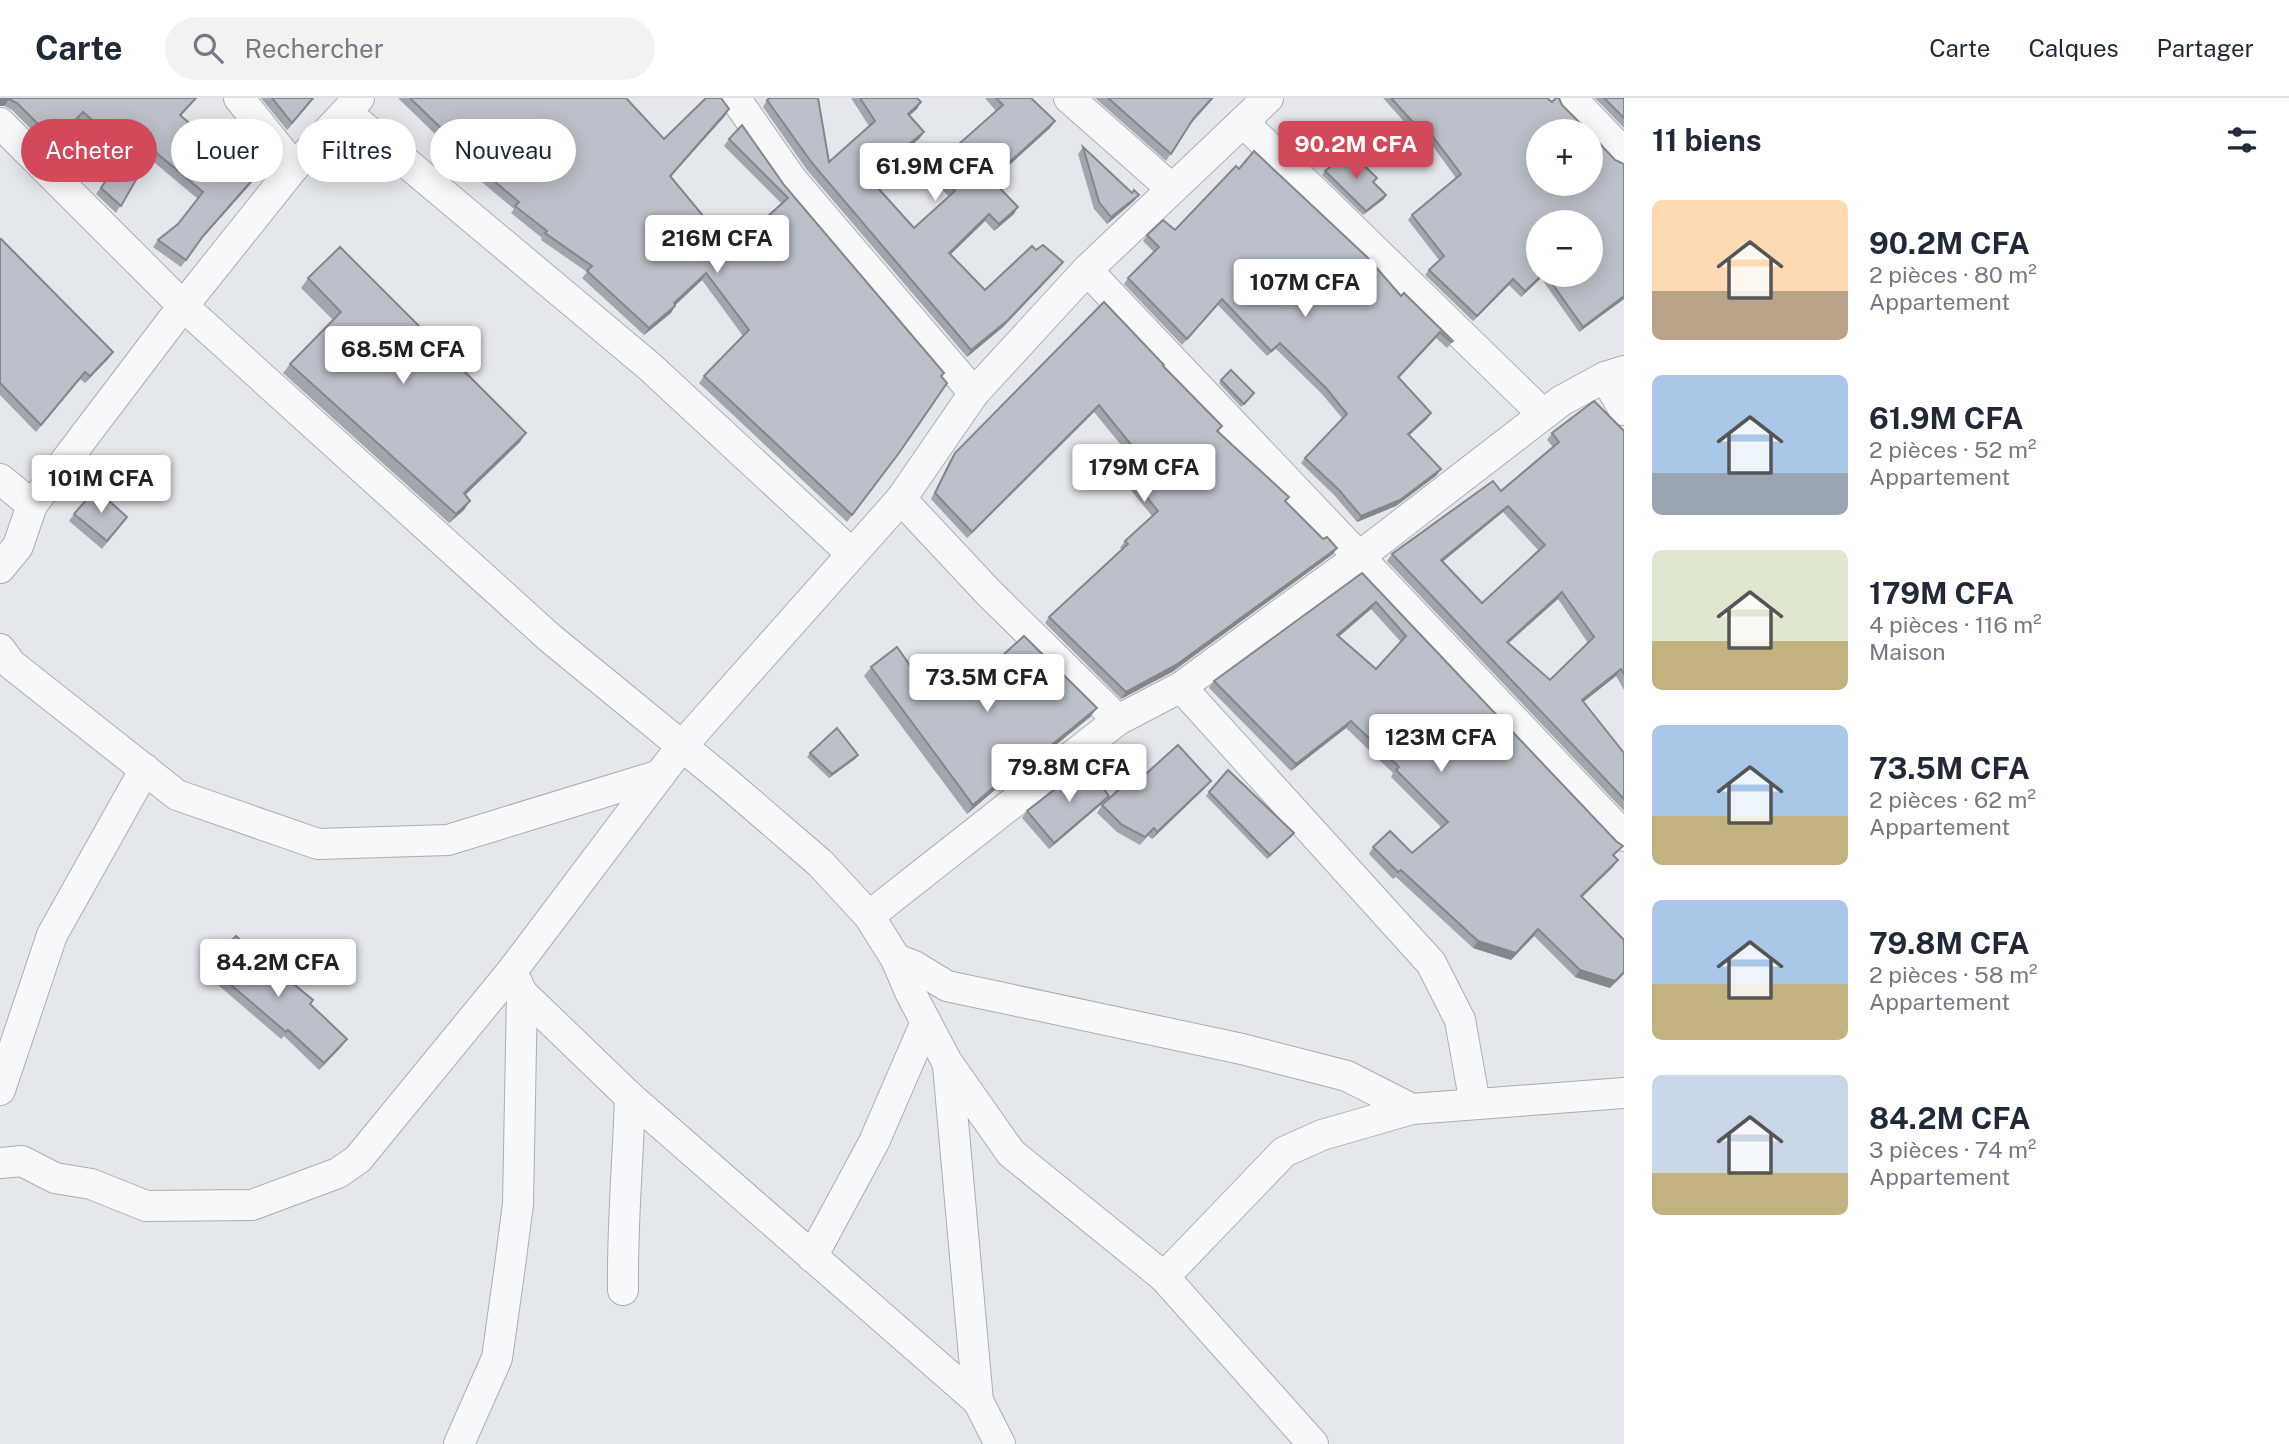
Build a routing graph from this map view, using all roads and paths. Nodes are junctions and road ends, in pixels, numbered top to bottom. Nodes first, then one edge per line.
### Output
1 (239, 98) edge
2 (735, 98) edge
3 (1069, 98) edge
4 (1268, 98) edge
5 (1571, 98) edge
6 (353, 105) edge
7 (1243, 122) junction
8 (0, 123) edge
9 (1624, 153) edge
10 (294, 167) junction
11 (1172, 189) junction
12 (1087, 270) junction
13 (183, 306) junction
14 (1614, 374) edge
15 (974, 393) junction
16 (1624, 410) edge
17 (1543, 414) junction
18 (0, 479) edge
19 (901, 499) junction
20 (32, 505) junction
21 (852, 554) junction
22 (1360, 556) junction
23 (0, 568) edge
24 (0, 649) edge
25 (1181, 687) junction
26 (1118, 720) junction
27 (681, 747) junction
28 (145, 769) junction
29 (660, 775) junction
30 (1624, 836) edge
31 (869, 916) junction
32 (895, 959) junction
33 (517, 982) junction
34 (926, 1022) junction
35 (947, 1062) junction
36 (0, 1090) edge
37 (1624, 1093) edge
38 (630, 1097) junction
39 (1475, 1104) junction
40 (1412, 1109) junction
41 (0, 1163) edge
42 (812, 1257) junction
43 (1164, 1277) junction
44 (623, 1290) dead end
45 (978, 1401) junction
46 (459, 1444) edge
47 (1000, 1444) edge
48 (1313, 1444) edge

1 - 10 street
2 - 15 street
3 - 11 street
4 - 7 street
5 - 9 street
6 - 10 street
6 - 21 street
7 - 11 street
7 - 17 street
8 - 13 street
10 - 13 street
11 - 12 street
12 - 15 street
12 - 22 street
13 - 20 street
13 - 27 street
14 - 16 street
14 - 17 street
15 - 19 street
17 - 22 street
18 - 20 street
19 - 21 street
19 - 26 street
20 - 23 street
21 - 27 street
22 - 25 street
22 - 30 street
24 - 28 street
25 - 26 street
25 - 39 street
26 - 31 street
27 - 29 street
27 - 31 street
28 - 29 street
28 - 36 street
29 - 33 street
31 - 32 street
32 - 34 street
32 - 40 street
33 - 38 street
33 - 41 street
33 - 46 street
34 - 35 street
34 - 42 street
35 - 43 street
35 - 45 street
37 - 39 street
38 - 42 street
38 - 44 street
39 - 40 street
40 - 43 street
42 - 45 street
43 - 48 street
45 - 47 street

